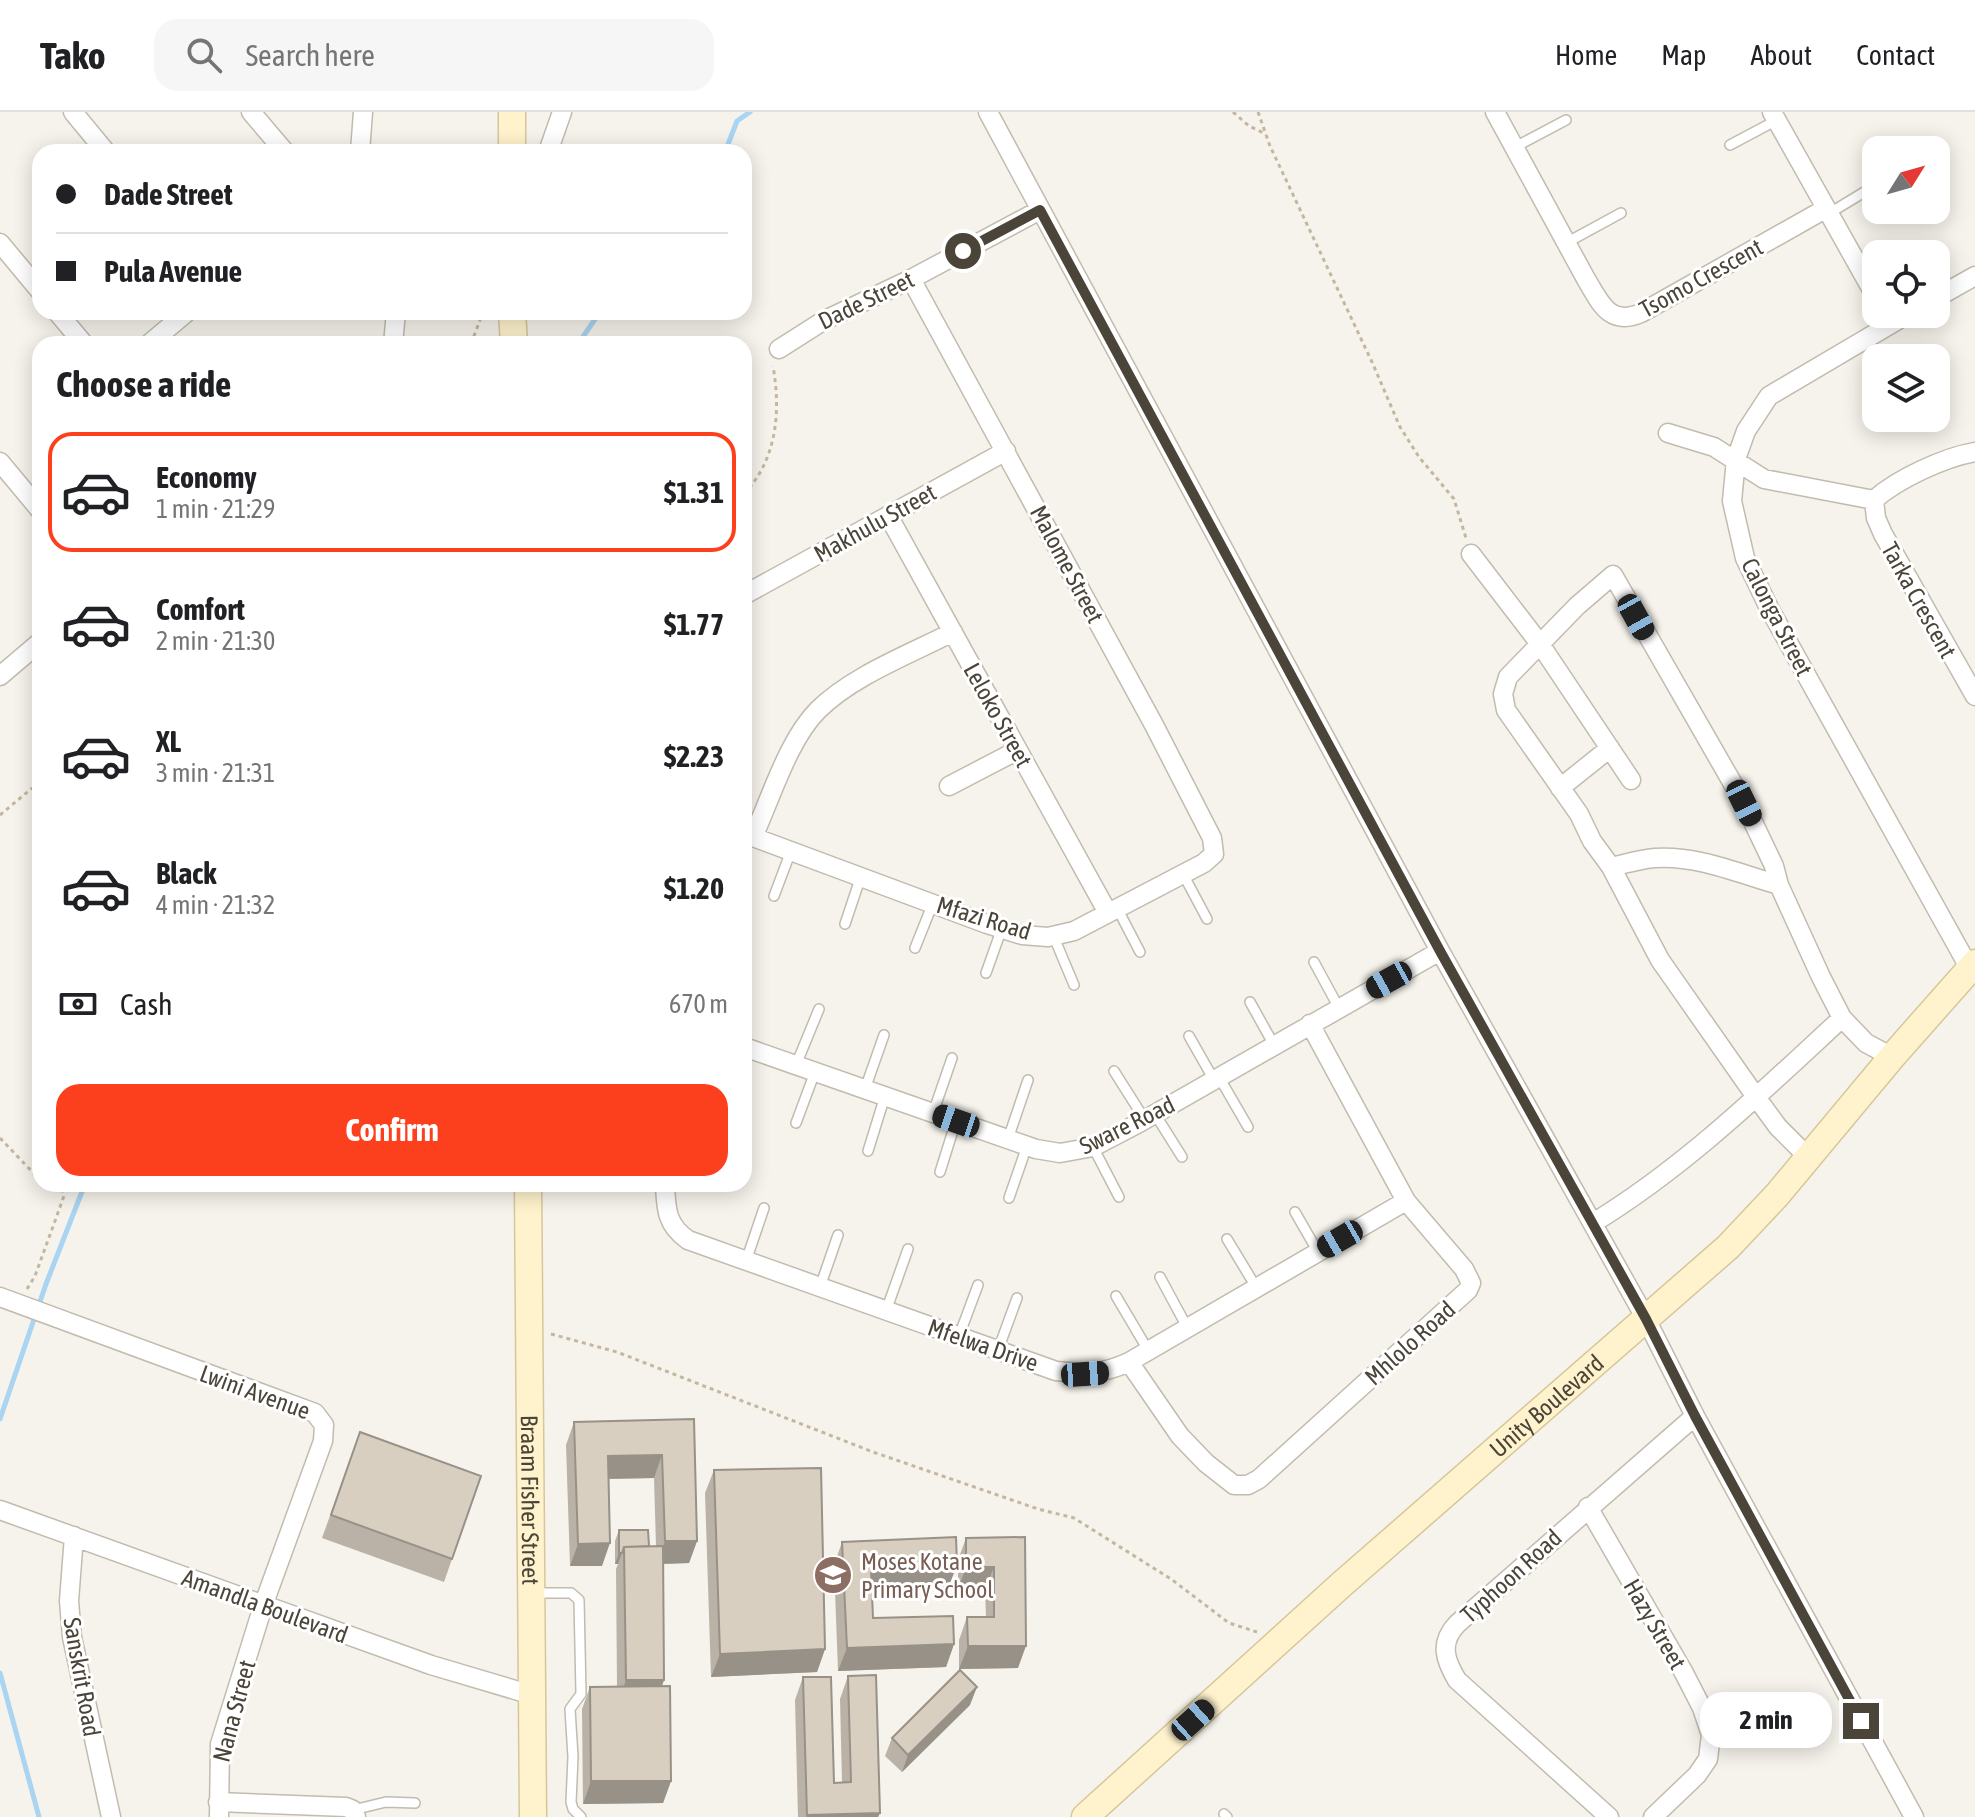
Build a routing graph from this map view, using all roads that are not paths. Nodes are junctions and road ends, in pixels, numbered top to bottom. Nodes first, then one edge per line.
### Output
1 (73, 112) edge
2 (251, 112) edge
3 (363, 112) edge
4 (512, 112) edge
5 (562, 112) edge
6 (988, 112) edge
7 (1495, 112) edge
8 (1774, 116) edge
9 (1566, 120) dead end
10 (99, 144) edge
11 (278, 144) edge
12 (361, 144) edge
13 (512, 144) edge
14 (551, 144) edge
15 (1730, 145) dead end
16 (1515, 147) junction
17 (1862, 193) edge
18 (1040, 210) junction
19 (1826, 211) junction
20 (1621, 213) dead end
21 (0, 243) edge
22 (1566, 243) junction
23 (1862, 273) edge
24 (1975, 276) edge
25 (911, 279) junction
26 (32, 281) edge
27 (1950, 290) edge
28 (64, 320) edge
29 (178, 320) edge
30 (1874, 328) edge
31 (77, 336) edge
32 (158, 336) edge
33 (779, 349) road end
34 (1668, 433) dead end
35 (1006, 451) junction
36 (1975, 452) edge
37 (1736, 459) junction
38 (0, 462) edge
39 (32, 500) edge
40 (1874, 500) junction
41 (889, 517) junction
42 (1471, 554) road end
43 (752, 591) edge
44 (953, 632) junction
45 (1540, 644) junction
46 (32, 649) edge
47 (0, 676) edge
48 (1975, 696) edge
49 (1610, 748) junction
50 (1018, 750) junction
51 (1631, 780) dead end
52 (949, 786) dead end
53 (1560, 788) junction
54 (752, 830) edge
55 (752, 837) edge
56 (791, 851) junction
57 (1214, 854) joint
58 (1611, 867) junction
59 (1183, 874) junction
60 (861, 876) junction
61 (1779, 885) junction
62 (774, 896) dead end
63 (933, 903) junction
64 (1112, 911) junction
65 (1207, 919) dead end
66 (845, 924) dead end
67 (1002, 928) junction
68 (1053, 935) junction
69 (915, 948) dead end
70 (1440, 951) junction
71 (1140, 952) dead end
72 (1314, 962) dead end
73 (1973, 969) edge
74 (986, 973) dead end
75 (1074, 985) dead end
76 (1250, 1002) dead end
77 (1339, 1008) junction
78 (819, 1009) dead end
79 (1842, 1018) junction
80 (1310, 1024) junction
81 (884, 1035) dead end
82 (1189, 1036) dead end
83 (1274, 1045) junction
84 (752, 1050) edge
85 (1892, 1057) junction
86 (952, 1058) dead end
87 (796, 1065) junction
88 (1114, 1071) dead end
89 (815, 1072) junction
90 (1216, 1078) junction
91 (1028, 1080) dead end
92 (865, 1089) junction
93 (885, 1096) junction
94 (1756, 1097) junction
95 (933, 1113) junction
96 (1150, 1117) junction
97 (956, 1121) junction
98 (796, 1123) dead end
99 (1248, 1127) dead end
100 (1008, 1139) junction
101 (1027, 1146) junction
102 (1093, 1147) junction
103 (868, 1151) dead end
104 (1182, 1157) dead end
105 (1808, 1157) junction
106 (940, 1172) dead end
107 (528, 1192) edge
108 (665, 1192) edge
109 (1119, 1197) dead end
110 (1009, 1198) dead end
111 (1406, 1201) junction
112 (764, 1208) dead end
113 (1295, 1212) dead end
114 (1593, 1223) junction
115 (838, 1235) dead end
116 (1227, 1239) dead end
117 (908, 1249) dead end
118 (1318, 1252) junction
119 (746, 1261) junction
120 (1160, 1277) dead end
121 (978, 1285) dead end
122 (820, 1287) junction
123 (1256, 1287) junction
124 (1116, 1296) dead end
125 (0, 1297) edge
126 (1017, 1298) dead end
127 (886, 1311) junction
128 (1646, 1319) junction
129 (1187, 1327) junction
130 (959, 1336) junction
131 (998, 1350) junction
132 (1148, 1350) junction
133 (1129, 1362) junction
134 (1695, 1416) junction
135 (1588, 1507) junction
136 (0, 1510) edge
137 (74, 1536) junction
138 (531, 1593) junction
139 (263, 1606) junction
140 (532, 1695) junction
141 (415, 1803) dead end
142 (218, 1810) edge
143 (354, 1814) edge
144 (111, 1817) edge
145 (533, 1817) edge
146 (581, 1817) edge
147 (1085, 1817) edge
148 (1609, 1817) edge
149 (1653, 1817) edge
150 (1914, 1817) edge

1 - 10 street
2 - 11 street
3 - 12 street
4 - 13 street
5 - 14 street
6 - 18 street
7 - 16 street, Tsomo Crescent
8 - 15 lane
8 - 19 street
9 - 16 lane
16 - 22 street, Tsomo Crescent
17 - 19 lane
18 - 25 street, Dade Street
18 - 70 street
19 - 22 street, Tsomo Crescent
19 - 23 street
20 - 22 lane
21 - 26 street
24 - 27 street
25 - 33 street, Dade Street
25 - 35 street, Malome Street
28 - 31 street
29 - 32 street
30 - 37 street, Calonga Street
34 - 37 street
35 - 41 street, Makhulu Street
35 - 57 street, Malome Street
36 - 40 street
37 - 40 street
37 - 73 street, Calonga Street
38 - 39 street
40 - 48 street, Tarka Crescent
41 - 43 street, Makhulu Street
41 - 44 street, Leloko Street
42 - 45 street
44 - 50 street, Leloko Street
44 - 54 street
45 - 49 street
45 - 53 street
45 - 61 street
46 - 47 street
49 - 51 street
49 - 53 street
50 - 52 street
50 - 64 street, Leloko Street
53 - 58 street
55 - 56 street, Mfazi Road
56 - 60 street, Mfazi Road
56 - 62 lane
57 - 59 street, Mfazi Road
58 - 61 street
58 - 94 street
59 - 64 street, Mfazi Road
59 - 65 lane
60 - 63 street, Mfazi Road
60 - 66 lane
61 - 79 street
63 - 67 street, Mfazi Road
63 - 69 lane
64 - 68 street, Mfazi Road
64 - 71 lane
67 - 68 street, Mfazi Road
67 - 74 lane
68 - 75 lane
70 - 77 street, Sware Road
70 - 114 street
72 - 77 lane
73 - 85 street, Unity Boulevard
76 - 83 lane
77 - 80 street, Sware Road
78 - 87 lane
79 - 85 street
79 - 94 street
80 - 83 street, Sware Road
80 - 111 street, Mhlolo Road
81 - 92 lane
82 - 90 lane
83 - 90 street, Sware Road
84 - 87 street, Sware Road
85 - 105 street, Unity Boulevard
86 - 95 lane
87 - 89 street, Sware Road
88 - 96 lane
89 - 92 street, Sware Road
89 - 98 lane
90 - 96 street, Sware Road
90 - 99 lane
91 - 100 lane
92 - 93 street, Sware Road
93 - 95 street, Sware Road
93 - 103 lane
94 - 105 street
94 - 114 street
95 - 97 street, Sware Road
96 - 102 street, Sware Road
96 - 104 lane
97 - 100 street, Sware Road
97 - 106 lane
100 - 101 street, Sware Road
101 - 102 street, Sware Road
101 - 110 lane
102 - 109 lane
105 - 128 street, Unity Boulevard
107 - 138 street, Braam Fisher Street
108 - 119 street, Mfelwa Drive
111 - 118 street, Mfelwa Drive
111 - 133 street, Mhlolo Road
112 - 119 lane
113 - 118 lane
114 - 128 street
115 - 122 lane
116 - 123 lane
117 - 127 lane
118 - 123 street, Mfelwa Drive
119 - 122 street, Mfelwa Drive
120 - 129 lane
121 - 130 lane
122 - 127 street, Mfelwa Drive
123 - 129 street, Mfelwa Drive
124 - 132 lane
125 - 139 street, Lwini Avenue
126 - 131 lane
127 - 130 street, Mfelwa Drive
128 - 134 street
128 - 147 street, Unity Boulevard
129 - 132 street, Mfelwa Drive
130 - 131 street, Mfelwa Drive
131 - 133 street, Mfelwa Drive
132 - 133 street, Mfelwa Drive
134 - 135 street, Typhoon Road
134 - 150 street
135 - 148 street, Typhoon Road
135 - 149 street, Hazy Street
136 - 137 street, Amandla Boulevard
137 - 139 street, Amandla Boulevard
137 - 144 street, Sanskrit Road
138 - 140 street, Braam Fisher Street
138 - 146 lane
139 - 140 street, Amandla Boulevard
139 - 142 street, Nana Street
140 - 145 street, Braam Fisher Street
141 - 143 lane
142 - 143 street

